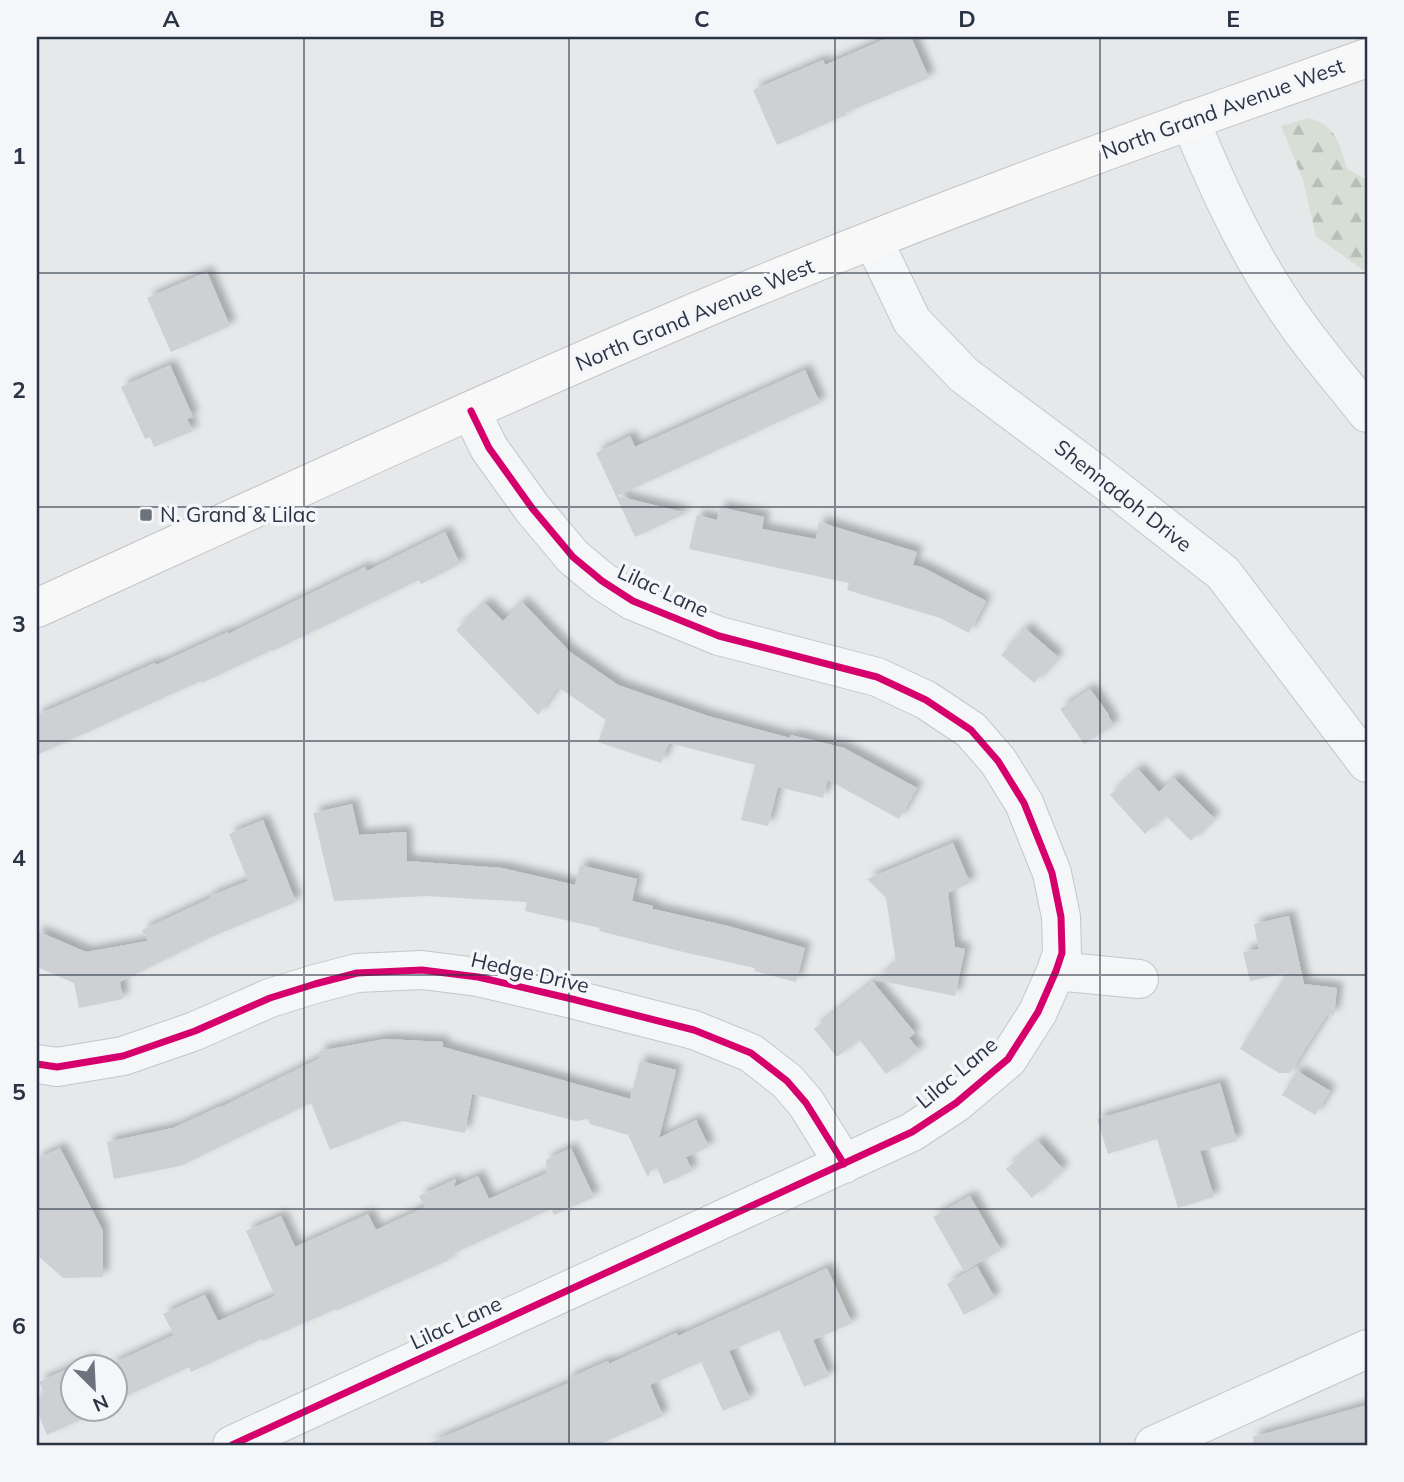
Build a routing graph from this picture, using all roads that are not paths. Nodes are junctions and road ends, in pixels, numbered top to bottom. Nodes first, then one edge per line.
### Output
1 (1367, 58) edge
2 (1190, 120) junction
3 (873, 240) junction
4 (471, 411) junction
5 (1367, 413) edge
6 (37, 608) edge
7 (1367, 763) edge
8 (1056, 971) junction
9 (1139, 979) dead end
10 (37, 1064) edge
11 (844, 1164) junction
12 (1367, 1349) edge
13 (232, 1445) edge
14 (1154, 1445) edge

1 - 2 main road, North Grand Avenue West
2 - 3 main road, North Grand Avenue West
2 - 5 street
3 - 4 main road, North Grand Avenue West
3 - 7 street, Shennadoh Drive
4 - 6 main road, North Grand Avenue West
4 - 8 street, Lilac Lane
8 - 9 street
8 - 11 street, Lilac Lane
10 - 11 street, Hedge Drive
11 - 13 street, Lilac Lane
12 - 14 street

